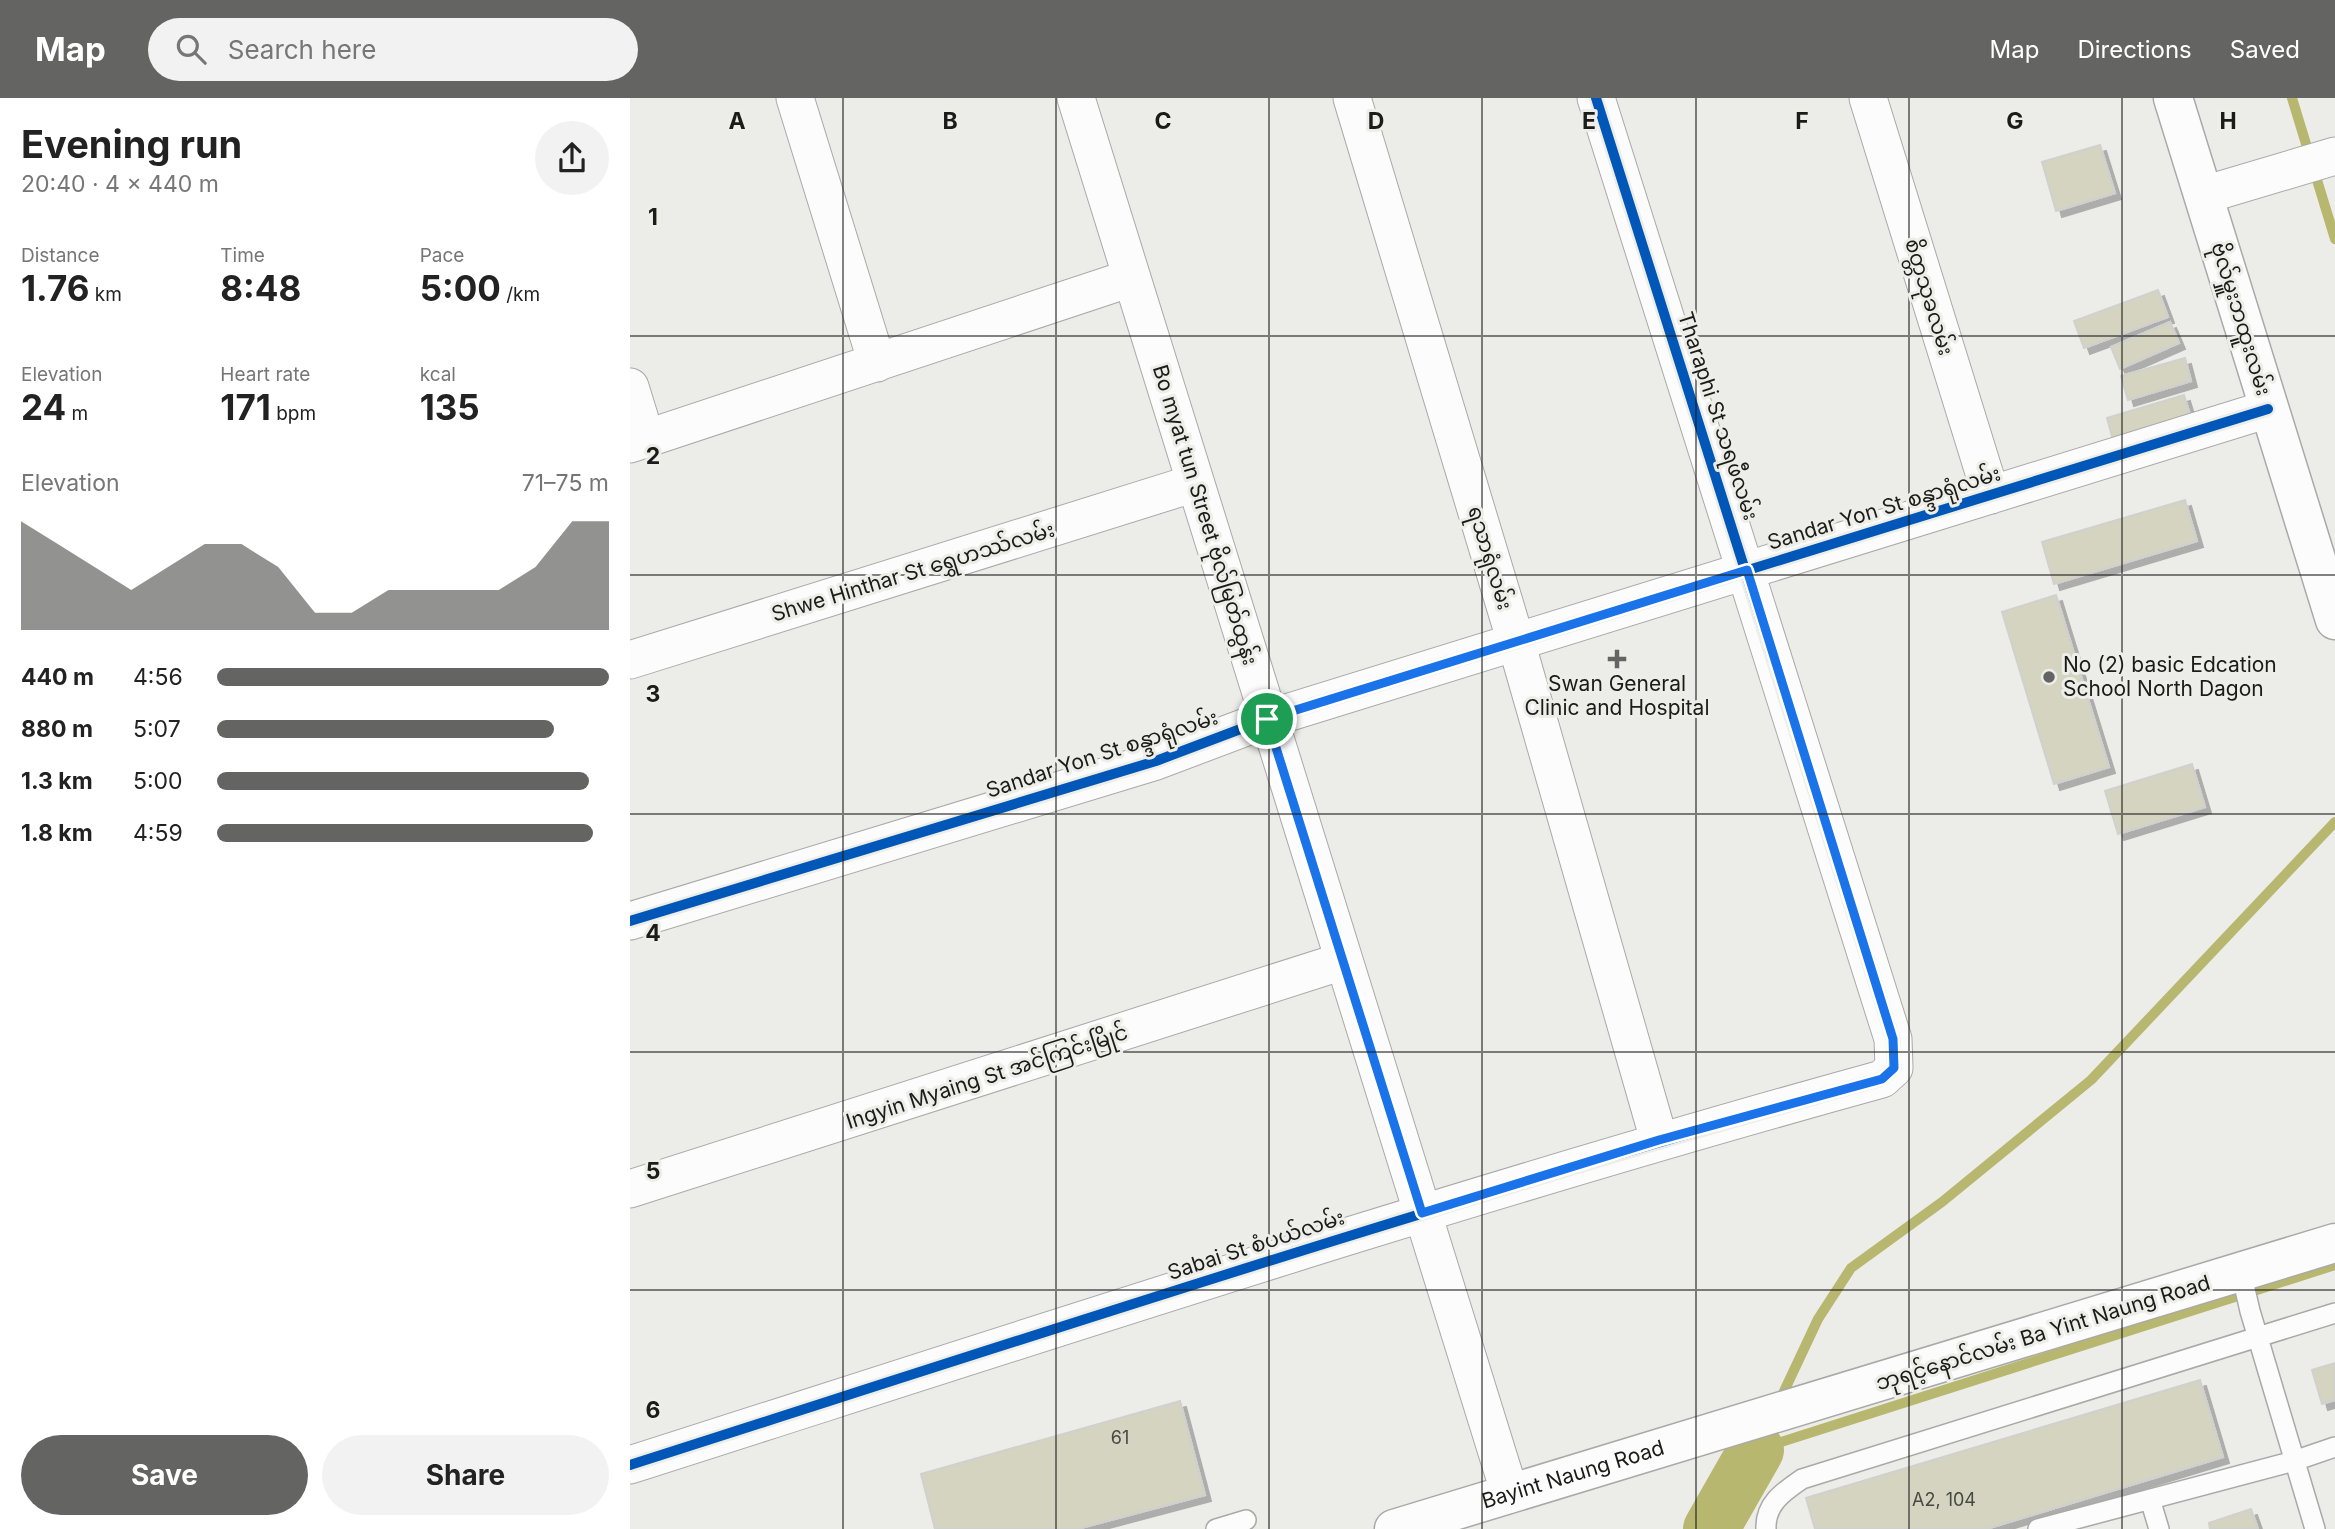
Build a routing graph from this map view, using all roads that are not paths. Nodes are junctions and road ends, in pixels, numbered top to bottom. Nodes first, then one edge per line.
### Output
1 (795, 98) edge
2 (1076, 98) edge
3 (1352, 98) edge
4 (1596, 98) edge
5 (1868, 98) edge
6 (2173, 98) edge
7 (2335, 156) edge
8 (2204, 195) junction
9 (1131, 278) junction
10 (877, 363) junction
11 (630, 387) edge
12 (2267, 410) junction
13 (638, 441) edge
14 (1195, 483) junction
15 (1991, 495) junction
16 (1747, 570) junction
17 (2335, 620) edge
18 (1516, 642) junction
19 (630, 660) edge
20 (1267, 719) junction
21 (630, 921) edge
22 (1343, 961) junction
23 (1894, 1068) joint
24 (1659, 1140) junction
25 (630, 1189) edge
26 (1422, 1213) junction
27 (2335, 1243) edge
28 (2242, 1278) junction
29 (2335, 1313) edge
30 (2258, 1335) junction
31 (1751, 1422) joint
32 (2335, 1447) edge
33 (2294, 1461) junction
34 (630, 1465) edge
35 (1510, 1493) junction
36 (2150, 1499) junction
37 (1246, 1520) dead end
38 (1216, 1529) edge
39 (1394, 1529) edge
40 (1766, 1529) edge
41 (2038, 1529) edge
42 (2159, 1529) edge
43 (2315, 1529) edge

1 - 10 street
2 - 9 street, Bo myat tun Street ဗိုလ်မြတ်ထွန်း
3 - 18 street, ရသာရုံလမ်း
4 - 16 street, Tharaphi St သရဖီလမ်း
5 - 15 street, စိတ္တသုခလမ်း
6 - 8 main road, ဗိုလ်မှူးဘထူးလမ်း
7 - 8 street
8 - 12 main road, ဗိုလ်မှူးဘထူးလမ်း
9 - 10 street
9 - 14 street, Bo myat tun Street ဗိုလ်မြတ်ထွန်း
10 - 13 street
11 - 13 street
12 - 15 street, Sandar Yon St စန္ဒာရုံလမ်း
12 - 17 main road, ဗိုလ်မှူးဘထူးလမ်း
14 - 19 street, Shwe Hinthar St ရွှေဟဿ်လမ်း
14 - 20 street, Bo myat tun Street ဗိုလ်မြတ်ထွန်း
15 - 16 street, Sandar Yon St စန္ဒာရုံလမ်း
16 - 18 street, Sandar Yon St စန္ဒာရုံလမ်း
16 - 23 street, Tharaphi St သရဖီလမ်း
18 - 20 street, Sandar Yon St စန္ဒာရုံလမ်း
18 - 24 street, ရသာရုံလမ်း
20 - 21 street, Sandar Yon St စန္ဒာရုံလမ်း
20 - 22 street, Bo myat tun Street ဗိုလ်မြတ်ထွန်း
22 - 25 street, Ingyin Myaing St အင်ကြင်းမြိုင်
22 - 26 street, Bo myat tun Street ဗိုလ်မြတ်ထွန်း
23 - 24 street, Sabai St စံပယ်လမ်း
24 - 26 street, Sabai St စံပယ်လမ်း
26 - 34 street, Sabai St စံပယ်လမ်း
26 - 35 street, Bo myat tun Street ဗိုလ်မြတ်ထွန်း
27 - 28 main road, ဘုရင့်နောင်လမ်း Ba Yint Naung Road
28 - 30 lane
28 - 31 main road, ဘုရင့်နောင်လမ်း Ba Yint Naung Road
29 - 30 lane
30 - 33 lane
30 - 40 lane
31 - 35 main road, Bayint Naung Road
32 - 33 lane
33 - 36 lane
33 - 43 lane
35 - 39 main road, Bayint Naung Road
36 - 41 lane
36 - 42 lane
37 - 38 lane

